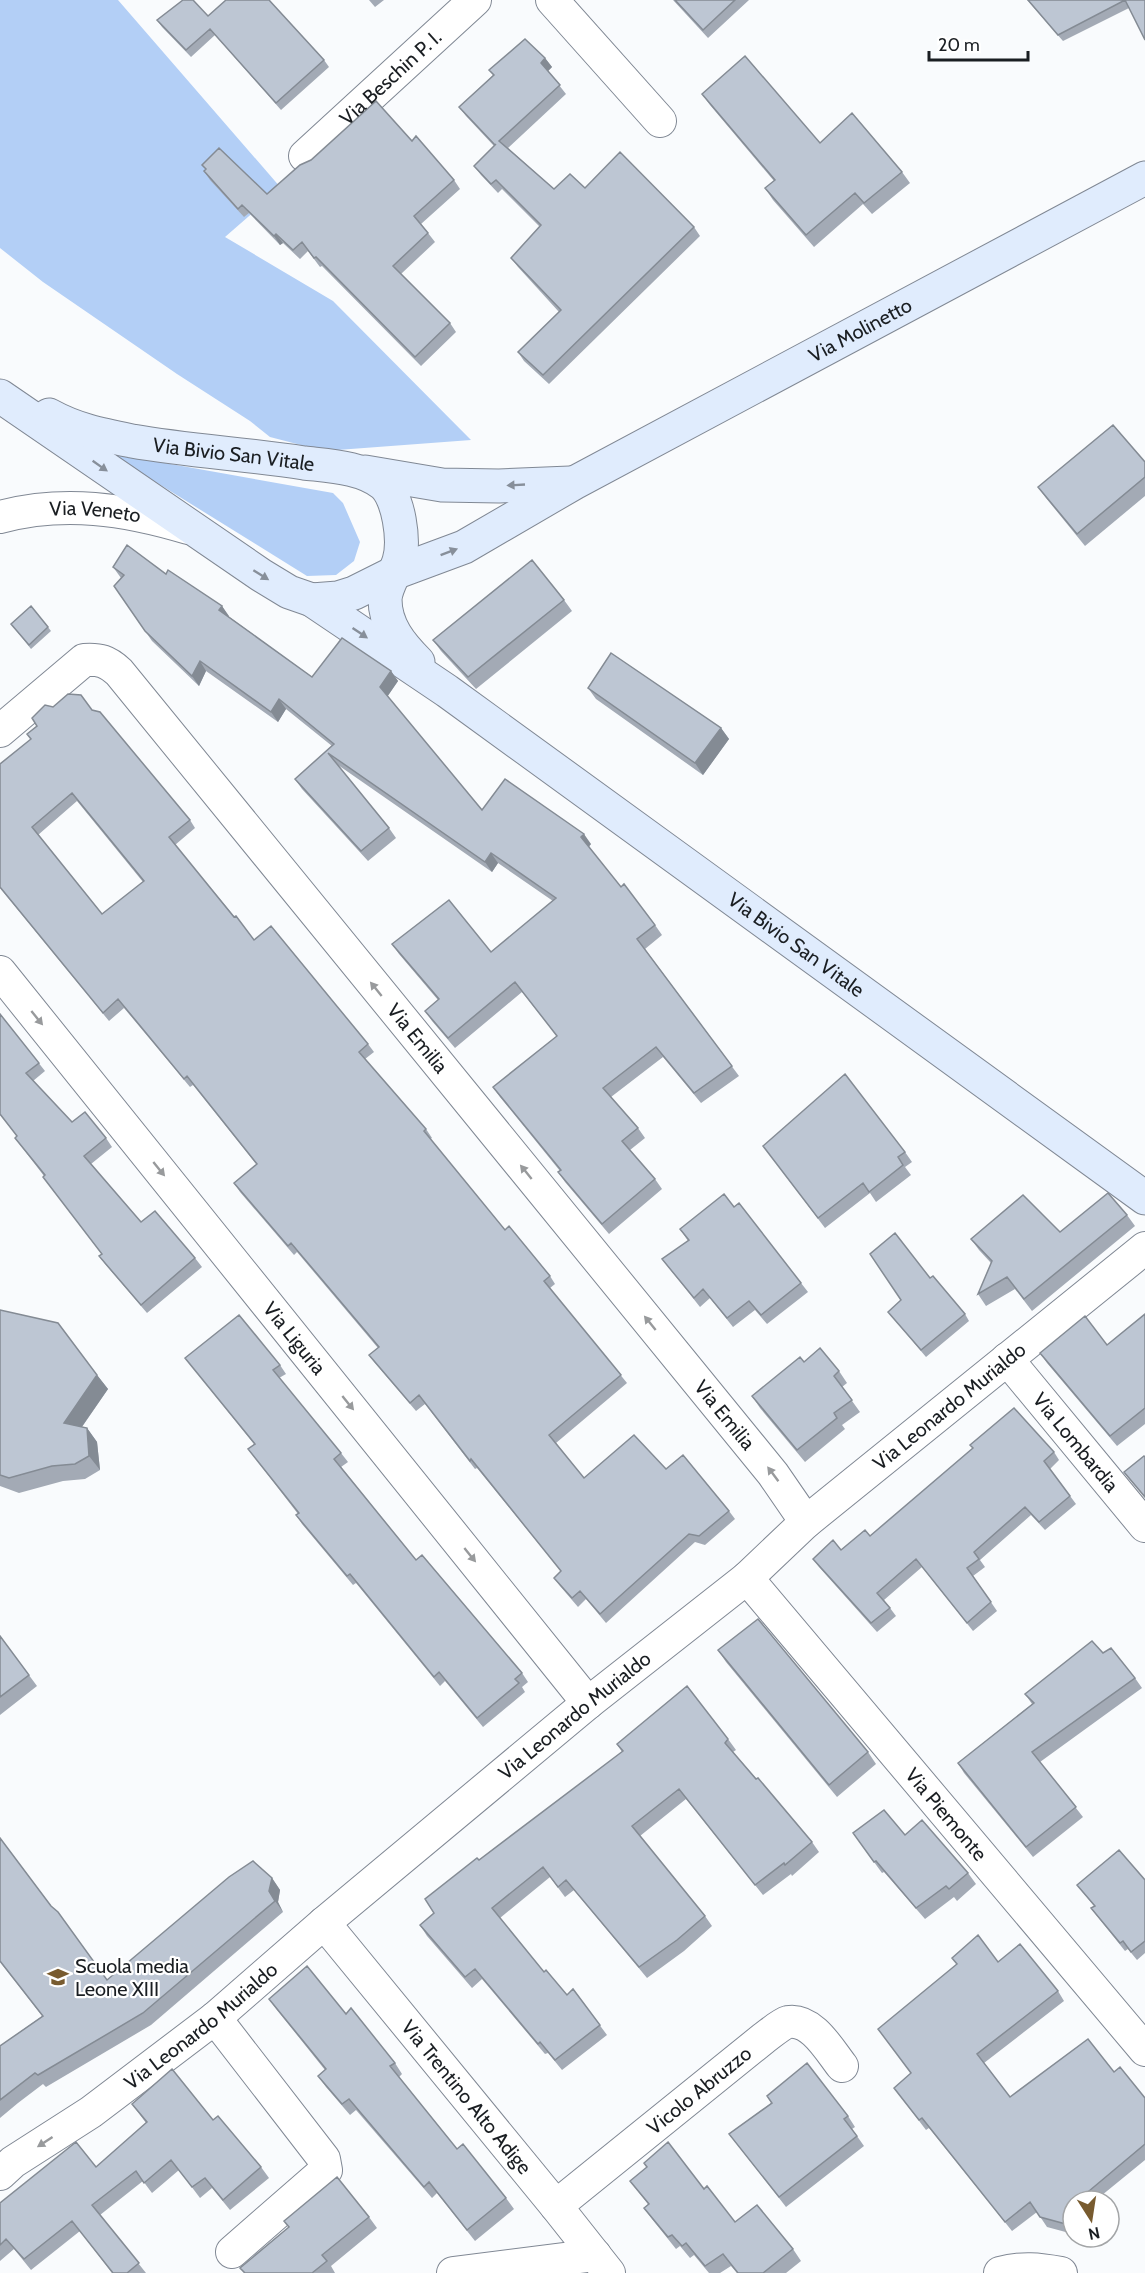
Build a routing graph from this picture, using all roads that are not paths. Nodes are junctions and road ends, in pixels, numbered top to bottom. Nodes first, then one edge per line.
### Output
1 (475, 0) edge
2 (552, 0) edge
3 (660, 121) dead end
4 (305, 156) dead end
5 (1145, 178) edge
6 (0, 387) edge
7 (0, 396) edge
8 (343, 468) junction
9 (574, 483) junction
10 (0, 517) edge
11 (190, 529) junction
12 (394, 573) junction
13 (312, 600) junction
14 (447, 691) junction
15 (0, 731) edge
16 (0, 972) edge
17 (1145, 1198) edge
18 (1145, 1248) edge
19 (1007, 1359) junction
20 (807, 1522) junction
21 (1145, 1526) edge
22 (747, 1578) junction
23 (588, 1703) junction
24 (324, 1923) junction
25 (215, 2018) junction
26 (1145, 2050) edge
27 (842, 2066) dead end
28 (0, 2174) edge
29 (556, 2206) junction
30 (232, 2252) dead end
31 (602, 2264) edge
32 (453, 2273) edge
33 (1000, 2273) edge
34 (1061, 2273) edge

1 - 4 street, Via Beschin P. I.
2 - 3 street
5 - 9 main road, Via Molinetto
6 - 8 main road, Via Bivio San Vitale
7 -> 11 main road, Via Bivio San Vitale
9 -> 8 main road, Via Molinetto
8 - 12 main road, Via Bivio San Vitale
12 -> 9 main road, Via Molinetto
10 - 11 street, Via Veneto
11 -> 13 main road, Via Bivio San Vitale
12 - 13 main road, Via Bivio San Vitale
12 - 14 main road, Via Bivio San Vitale
13 -> 14 main road, Via Bivio San Vitale
14 - 17 main road, Via Bivio San Vitale
20 -> 15 street, Via Emilia
16 -> 23 street, Via Liguria
18 - 19 street, Via Leonardo Murialdo
19 - 20 street, Via Leonardo Murialdo
19 - 21 street, Via Lombardia
20 - 22 street, Via Leonardo Murialdo
22 - 23 street, Via Leonardo Murialdo
22 - 26 street, Via Piemonte
23 - 24 street, Via Leonardo Murialdo
24 - 25 street, Via Leonardo Murialdo
24 - 29 street, Via Trentino Alto Adige
25 -> 28 street, Via Leonardo Murialdo
25 - 30 street
27 - 29 street, Vicolo Abruzzo
29 - 31 street, Via Trentino Alto Adige
31 - 32 street
33 - 34 street

